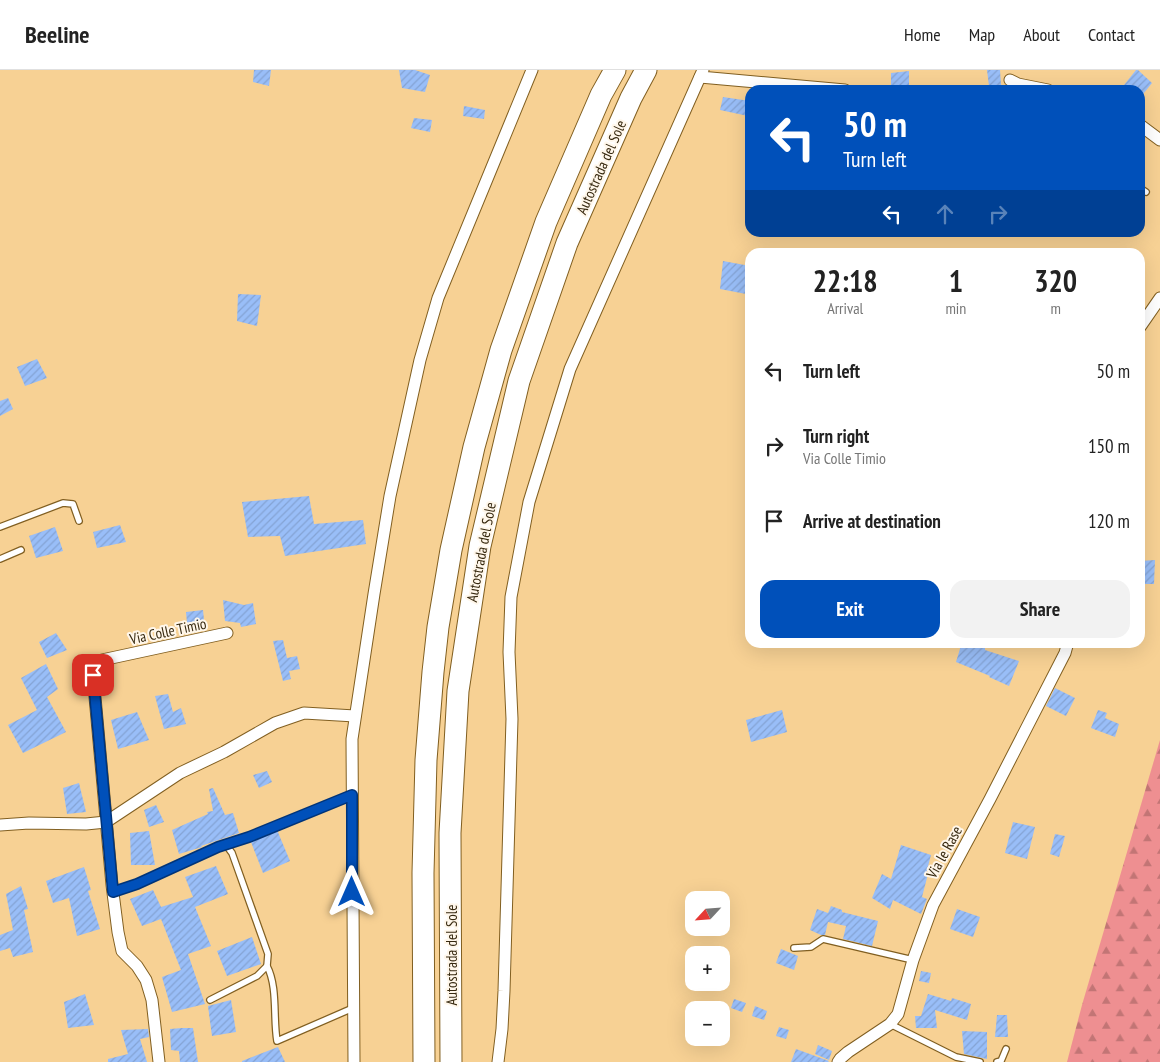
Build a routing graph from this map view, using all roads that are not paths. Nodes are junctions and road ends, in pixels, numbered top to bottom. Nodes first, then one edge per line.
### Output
1 (532, 70) edge
2 (615, 70) edge
3 (646, 70) edge
4 (701, 74) edge
5 (1007, 80) edge
6 (800, 85) edge
7 (1023, 85) edge
8 (1145, 129) edge
9 (1160, 140) edge
10 (1160, 298) edge
11 (1145, 320) edge
12 (79, 521) dead end
13 (0, 527) edge
14 (21, 550) dead end
15 (0, 559) edge
16 (227, 633) dead end
17 (1066, 648) edge
18 (355, 716) junction
19 (352, 795) junction
20 (106, 822) junction
21 (0, 825) edge
22 (226, 845) junction
23 (113, 892) junction
24 (794, 948) dead end
25 (913, 960) junction
26 (268, 966) junction
27 (210, 1000) dead end
28 (353, 1008) junction
29 (890, 1024) junction
30 (1006, 1049) dead end
31 (159, 1062) edge
32 (354, 1062) edge
33 (424, 1062) edge
34 (452, 1062) edge
35 (498, 1062) edge
36 (838, 1062) edge
37 (980, 1062) edge
38 (997, 1062) edge

1 - 18 street
2 - 33 highway, Autostrada del Sole
3 - 34 highway, Autostrada del Sole
4 - 6 street
4 - 35 street
5 - 7 street
8 - 9 street
10 - 11 street
12 - 13 lane
14 - 15 lane
16 - 20 street, Via Colle Timio
17 - 25 street, Via le Rase
18 - 19 street
18 - 20 street
19 - 22 lane
19 - 28 street
20 - 21 street
20 - 23 street, Via Colle Timio
22 - 23 lane
22 - 26 lane
23 - 31 street, Via Colle Timio
24 - 25 lane
25 - 29 street, Via le Rase
26 - 27 lane
26 - 28 lane
28 - 32 street
29 - 36 street, Via le Rase
29 - 37 lane
30 - 38 lane

